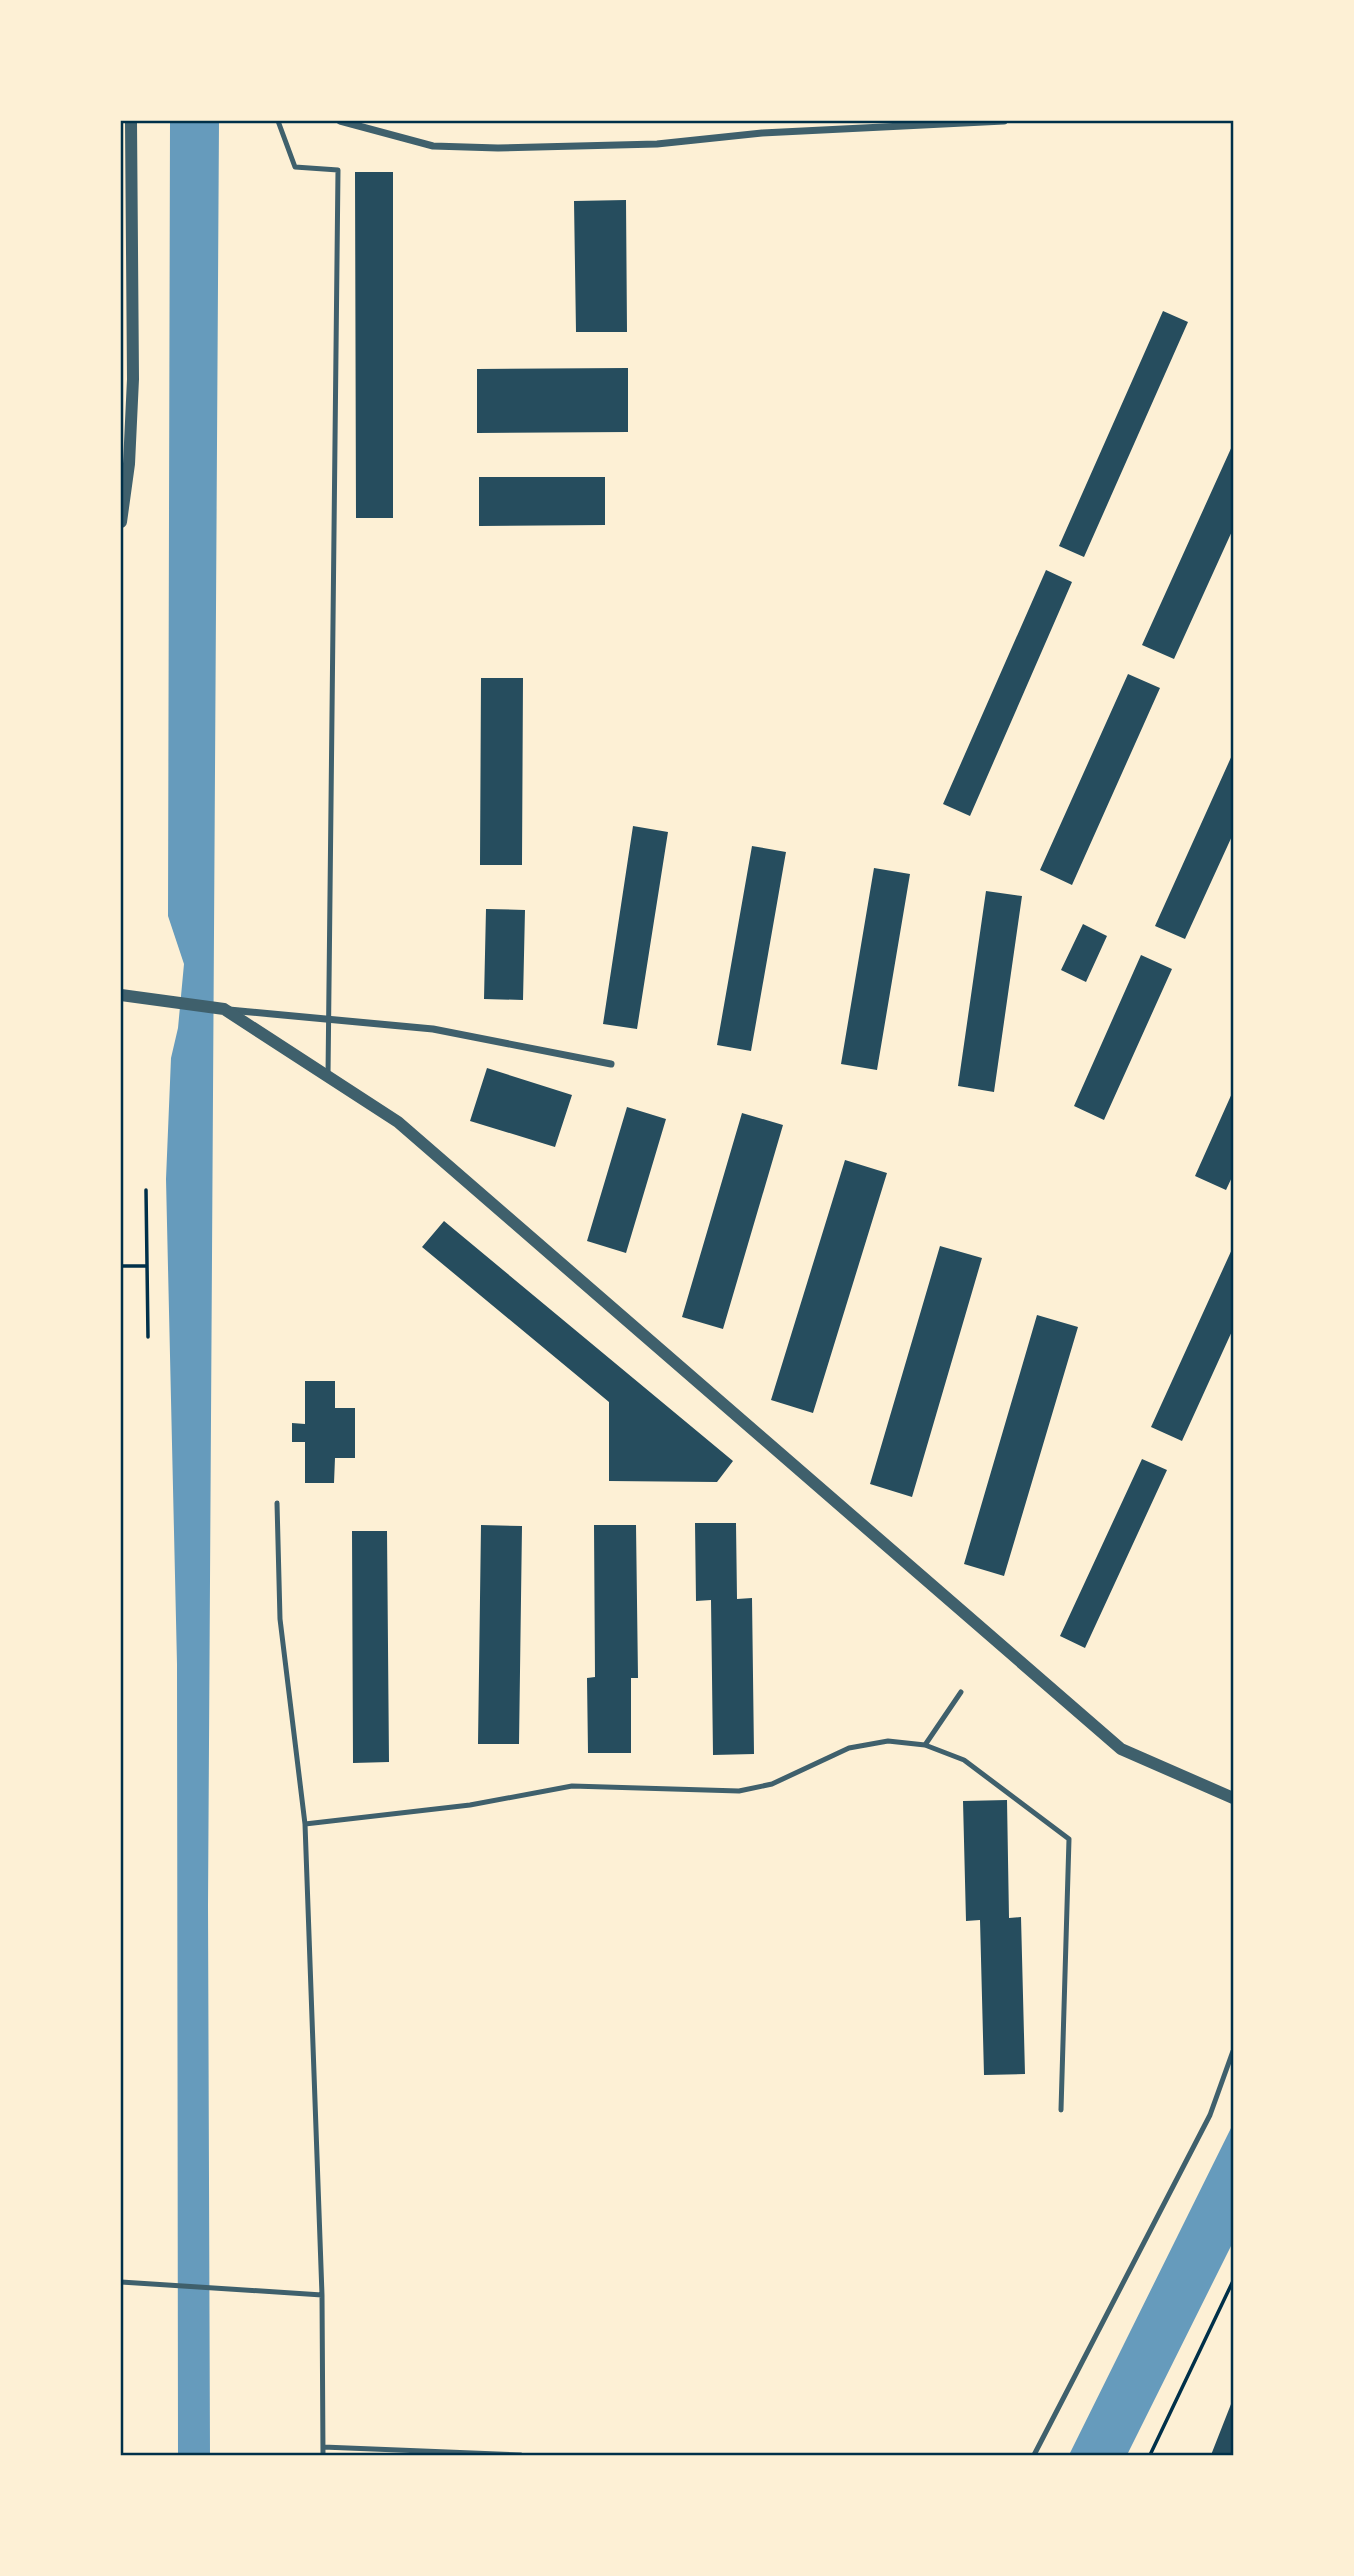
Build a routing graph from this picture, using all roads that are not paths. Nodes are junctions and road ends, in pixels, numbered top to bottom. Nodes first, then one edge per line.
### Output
1 (131, 121) edge
2 (278, 121) edge
3 (340, 121) edge
4 (1004, 121) edge
5 (121, 522) edge
6 (121, 995) edge
7 (224, 1009) junction
8 (329, 1019) junction
9 (611, 1064) dead end
10 (328, 1077) junction
11 (277, 1503) dead end
12 (961, 1692) dead end
13 (925, 1745) junction
14 (1233, 1798) edge
15 (305, 1824) junction
16 (1233, 2051) edge
17 (1061, 2110) dead end
18 (121, 2282) edge
19 (322, 2295) junction
20 (323, 2446) junction
21 (323, 2455) edge
22 (521, 2455) edge
23 (1034, 2455) edge

1 - 5 street
2 - 8 lane
3 - 4 street
6 - 7 street
7 - 8 street
7 - 10 street
8 - 9 street
8 - 10 lane
10 - 14 street
11 - 15 lane
12 - 13 lane
13 - 15 lane
13 - 17 lane
15 - 19 lane
16 - 23 lane
18 - 19 lane
19 - 20 lane
20 - 21 lane
20 - 22 lane

